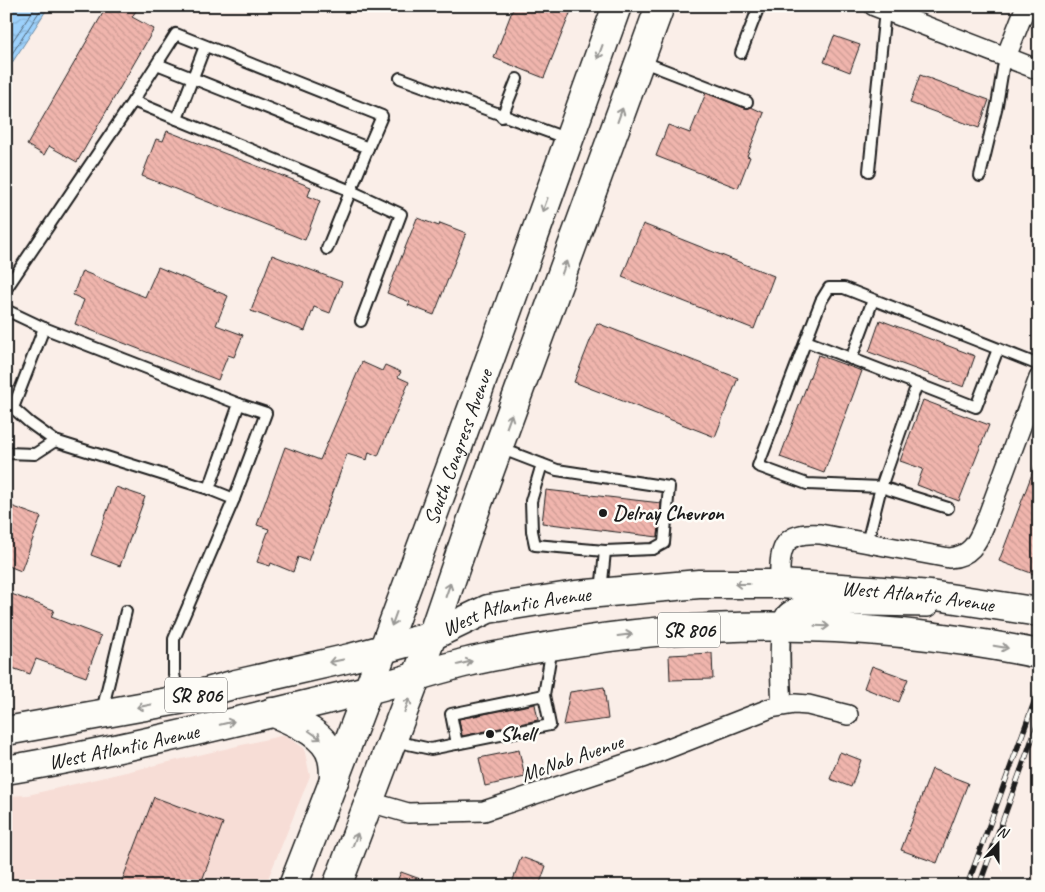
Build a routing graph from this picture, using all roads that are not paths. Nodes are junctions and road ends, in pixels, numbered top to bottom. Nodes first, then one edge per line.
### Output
1 (617, 6) edge
2 (660, 6) edge
3 (759, 6) edge
4 (1026, 6) edge
5 (880, 8) edge
6 (205, 46) junction
7 (740, 53) dead end
8 (1006, 57) junction
9 (640, 61) junction
10 (157, 64) junction
11 (1039, 70) edge
12 (194, 78) junction
13 (400, 78) dead end
14 (517, 79) dead end
15 (133, 101) junction
16 (747, 102) dead end
17 (502, 116) junction
18 (177, 119) junction
19 (569, 140) junction
20 (368, 148) junction
21 (869, 171) dead end
22 (980, 176) dead end
23 (351, 191) junction
24 (328, 249) dead end
25 (6, 289) edge
26 (873, 300) junction
27 (6, 310) edge
28 (361, 321) dead end
29 (44, 328) junction
30 (806, 341) junction
31 (998, 349) junction
32 (851, 359) junction
33 (1039, 365) edge
34 (1039, 378) edge
35 (917, 384) junction
36 (239, 404) junction
37 (55, 441) junction
38 (499, 447) junction
39 (6, 453) edge
40 (542, 464) junction
41 (881, 487) junction
42 (208, 489) junction
43 (234, 499) junction
44 (948, 508) dead end
45 (867, 543) junction
46 (604, 552) junction
47 (780, 584) junction
48 (601, 592) junction
49 (1028, 610) edge
50 (126, 611) dead end
51 (781, 626) junction
52 (432, 636) junction
53 (552, 646) junction
54 (383, 650) junction
55 (1039, 654) edge
56 (418, 675) junction
57 (368, 690) junction
58 (544, 695) junction
59 (179, 700) junction
60 (782, 705) junction
61 (272, 712) junction
62 (101, 715) junction
63 (848, 715) dead end
64 (6, 731) edge
65 (393, 740) junction
66 (457, 744) junction
67 (6, 770) edge
68 (334, 781) junction
69 (370, 802) junction
70 (293, 886) edge
71 (338, 886) edge

1 -> 19 main road, South Congress Avenue
2 - 9 main road, South Congress Avenue
3 - 7 lane
4 - 8 street
5 - 8 street
5 - 21 lane
6 - 10 lane
6 - 12 lane
6 - 20 lane
8 - 11 street
8 - 22 lane
9 - 16 lane
38 -> 9 main road, South Congress Avenue
10 - 12 lane
10 - 15 lane
12 - 18 lane
12 - 20 lane
13 - 17 lane
14 - 17 lane
15 - 18 lane
15 - 25 lane
17 - 19 lane
18 - 23 lane
19 -> 54 main road, South Congress Avenue
20 - 23 lane
23 - 24 lane
23 - 28 lane
26 - 30 lane
26 - 31 lane
26 - 32 lane
27 - 29 lane
29 - 36 lane
29 - 37 lane
30 - 32 lane
30 - 41 lane
31 - 33 lane
31 - 35 lane
32 - 35 lane
34 - 45 street
35 - 41 lane
36 - 42 lane
36 - 43 lane
37 - 39 lane
37 - 42 lane
38 - 40 lane
52 -> 38 main road, South Congress Avenue
40 - 46 lane
40 - 46 lane
41 - 44 lane
41 - 45 lane
42 - 43 lane
43 - 59 lane
45 - 47 street
46 - 48 lane
47 -> 48 main road, West Atlantic Avenue / SR 806
47 - 49 main road, West Atlantic Avenue / SR 806
48 - 52 main road, West Atlantic Avenue / SR 806
49 - 51 street
50 - 62 lane
53 -> 51 main road, West Atlantic Avenue / SR 806
51 -> 55 main road, West Atlantic Avenue / SR 806
51 - 60 street
52 - 54 main road, West Atlantic Avenue / SR 806
52 - 56 main road, South Congress Avenue
56 -> 53 main road, West Atlantic Avenue / SR 806
53 - 58 lane
54 - 57 main road, South Congress Avenue
54 -> 59 main road, West Atlantic Avenue / SR 806
56 - 57 main road, West Atlantic Avenue / SR 806
65 -> 56 main road, South Congress Avenue
57 - 61 main road, West Atlantic Avenue / SR 806
57 - 68 main road, South Congress Avenue
58 - 66 lane
58 - 66 lane
59 -> 62 main road, West Atlantic Avenue / SR 806
60 - 63 street
60 - 69 street, McNab Avenue
67 -> 61 main road, West Atlantic Avenue / SR 806
61 -> 68 main road
62 - 64 main road, West Atlantic Avenue / SR 806
65 - 66 lane
65 - 69 main road, South Congress Avenue
68 - 70 main road, South Congress Avenue
71 -> 69 main road, South Congress Avenue

